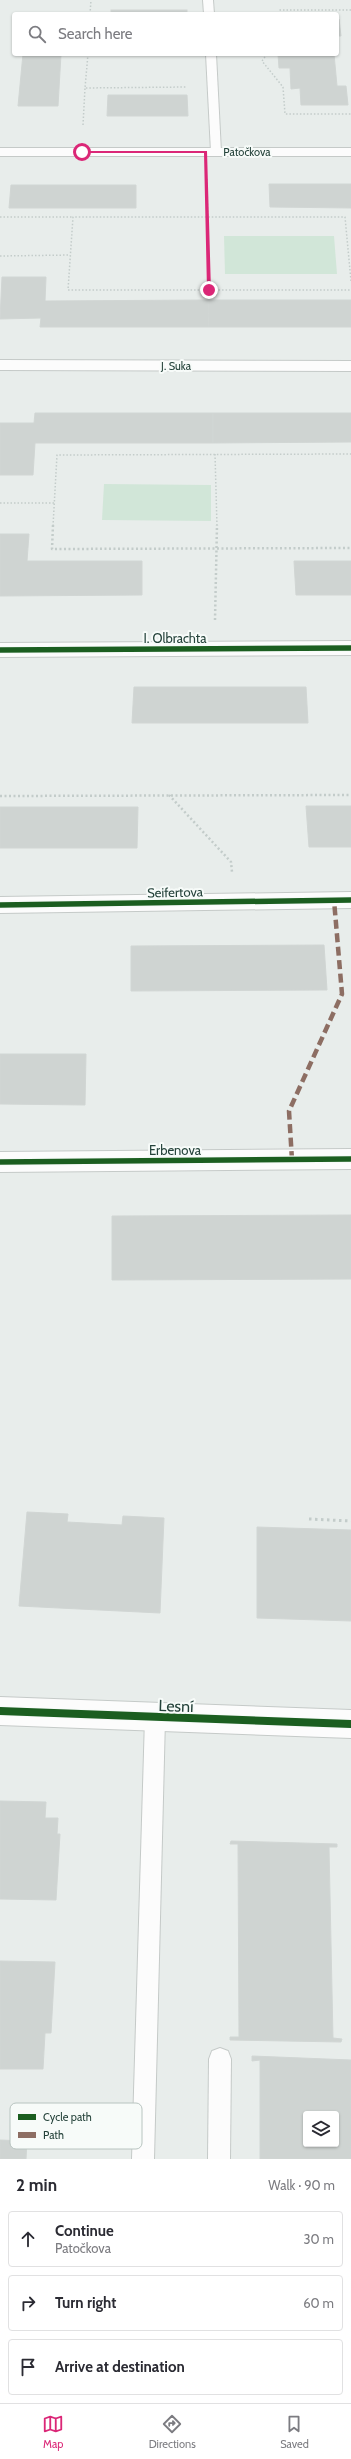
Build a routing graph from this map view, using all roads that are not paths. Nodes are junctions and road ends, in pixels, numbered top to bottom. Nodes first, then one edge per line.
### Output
1 (208, 0) edge
2 (209, 12) edge
3 (211, 56) edge
4 (0, 152) edge
5 (211, 152) junction
6 (351, 152) edge
7 (0, 365) edge
8 (351, 366) edge
9 (351, 648) edge
10 (0, 650) edge
11 (351, 900) edge
12 (0, 905) edge
13 (351, 1159) edge
14 (0, 1162) edge
15 (0, 1711) edge
16 (155, 1718) junction
17 (351, 1724) edge
18 (220, 2059) dead end
19 (143, 2159) edge
20 (220, 2159) edge

1 - 2 lane
3 - 5 lane
4 - 5 street, Patočkova
5 - 6 street, Patočkova
7 - 8 street, J. Suka
9 - 10 street, I. Olbrachta
11 - 12 street, Seifertova
13 - 14 street, Erbenova
15 - 16 street, Lesní
16 - 17 street, Lesní
16 - 19 lane
18 - 20 lane

